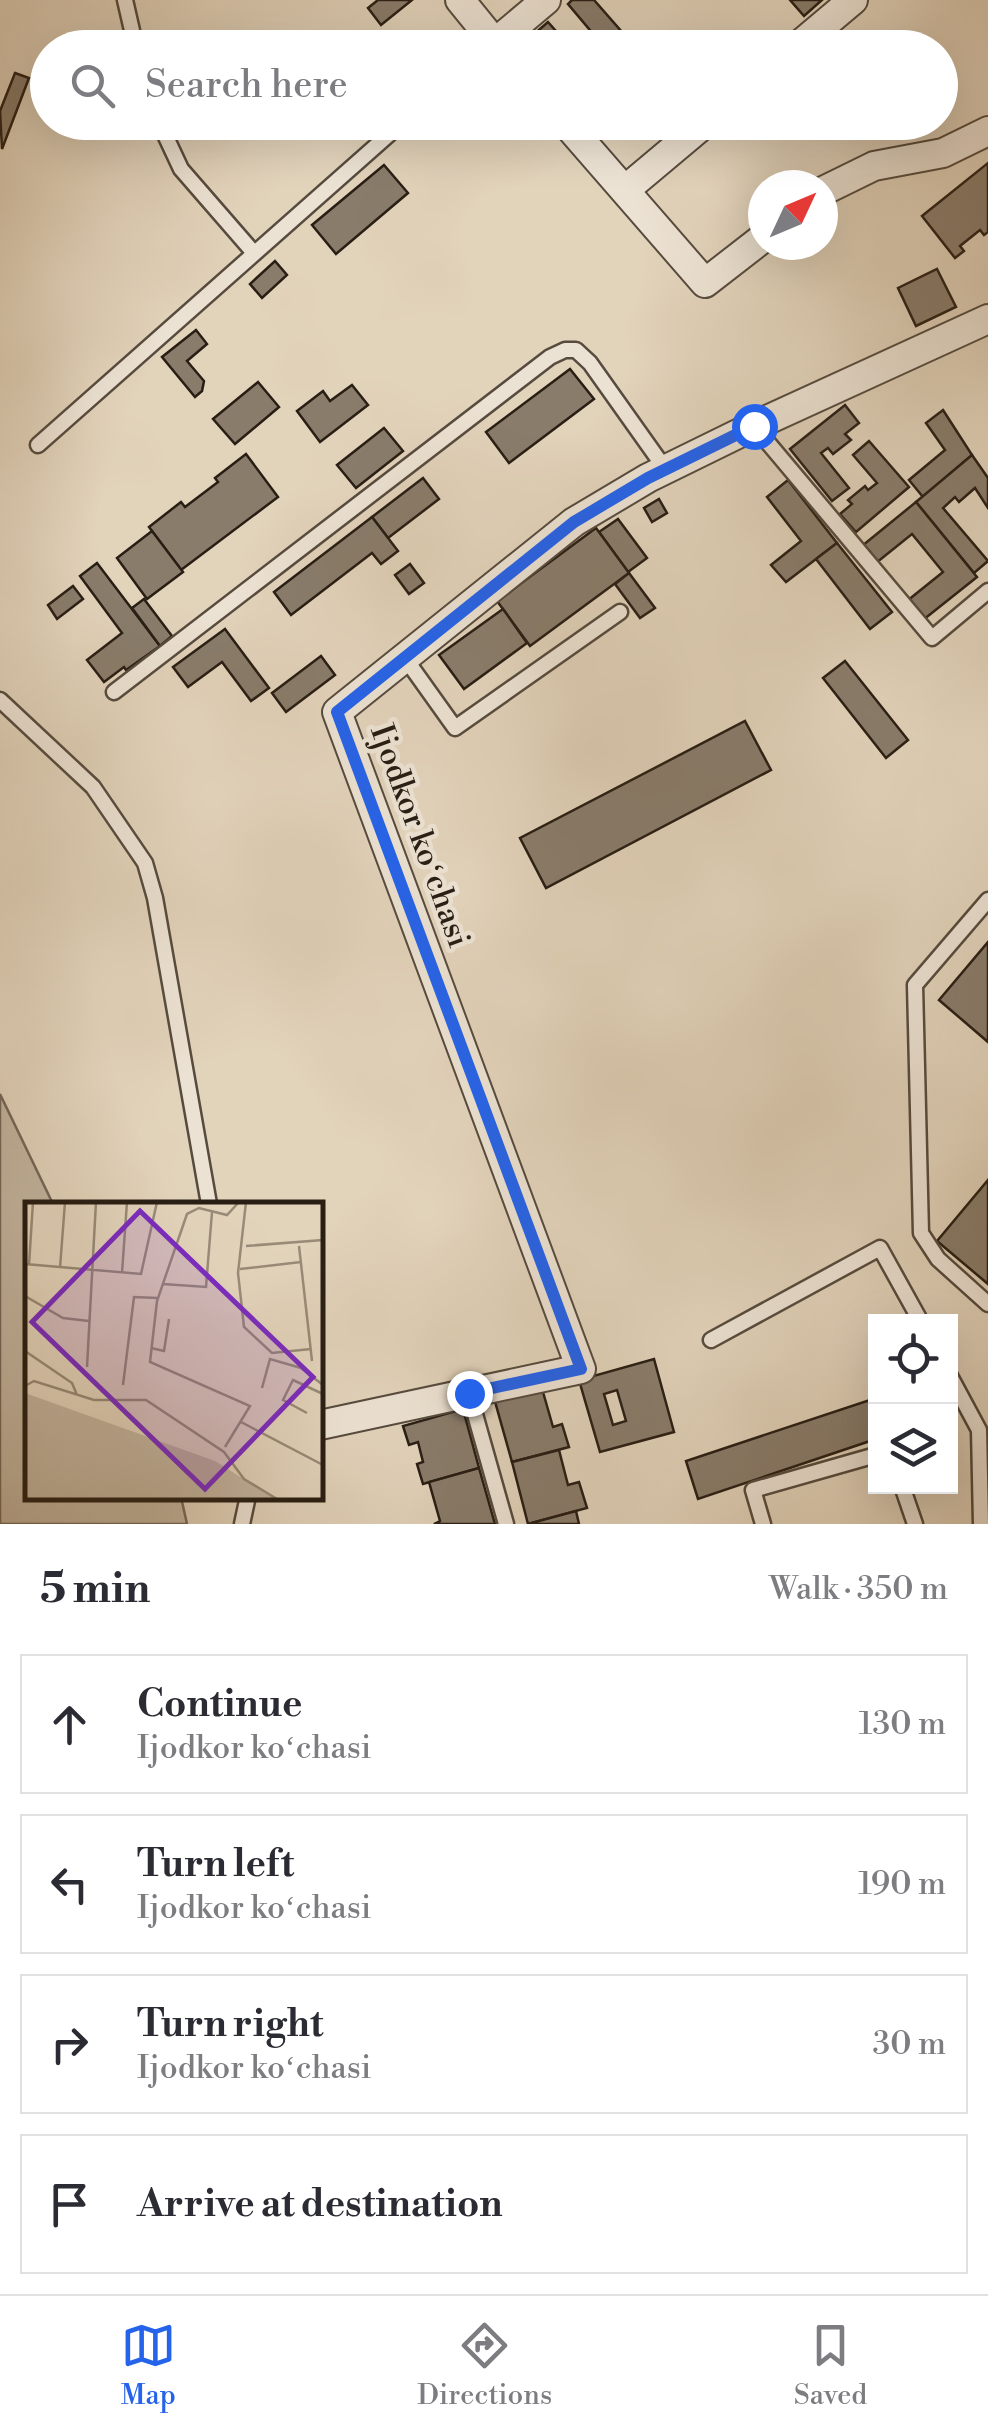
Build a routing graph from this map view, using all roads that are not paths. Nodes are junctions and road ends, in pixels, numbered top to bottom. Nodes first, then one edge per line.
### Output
1 (125, 0) edge
2 (460, 0) edge
3 (546, 0) edge
4 (854, 0) edge
5 (132, 30) edge
6 (482, 30) edge
7 (512, 30) edge
8 (818, 30) edge
9 (988, 132) edge
10 (167, 140) edge
11 (383, 140) edge
12 (581, 140) edge
13 (685, 140) edge
14 (838, 184) edge
15 (625, 190) junction
16 (748, 249) edge
17 (254, 253) junction
18 (988, 319) edge
19 (754, 426) junction
20 (38, 444) dead end
21 (666, 470) junction
22 (988, 591) edge
23 (620, 612) dead end
24 (405, 658) junction
25 (114, 692) dead end
26 (0, 700) edge
27 (988, 900) edge
28 (208, 1202) edge
29 (988, 1304) edge
30 (917, 1314) edge
31 (712, 1340) dead end
32 (958, 1391) edge
33 (469, 1393) junction
34 (322, 1425) edge
35 (868, 1457) edge
36 (905, 1494) edge
37 (247, 1499) edge
38 (242, 1524) edge
39 (506, 1524) edge
40 (763, 1524) edge
41 (915, 1524) edge
42 (981, 1524) edge

1 - 5 lane
2 - 6 street
3 - 7 street
4 - 8 street
9 - 14 street
10 - 17 lane
11 - 17 lane
12 - 15 street
13 - 15 street
15 - 16 street
17 - 20 lane
18 - 19 street, Ijodkor koʻchasi
19 - 21 street, Ijodkor koʻchasi
19 - 22 lane
21 - 24 street, Ijodkor koʻchasi
21 - 25 lane
23 - 24 lane
24 - 33 street, Ijodkor koʻchasi
26 - 28 lane
27 - 29 lane
30 - 31 lane
32 - 42 lane
33 - 34 street, Ijodkor koʻchasi
33 - 39 lane
35 - 40 lane
36 - 41 lane
37 - 38 lane

